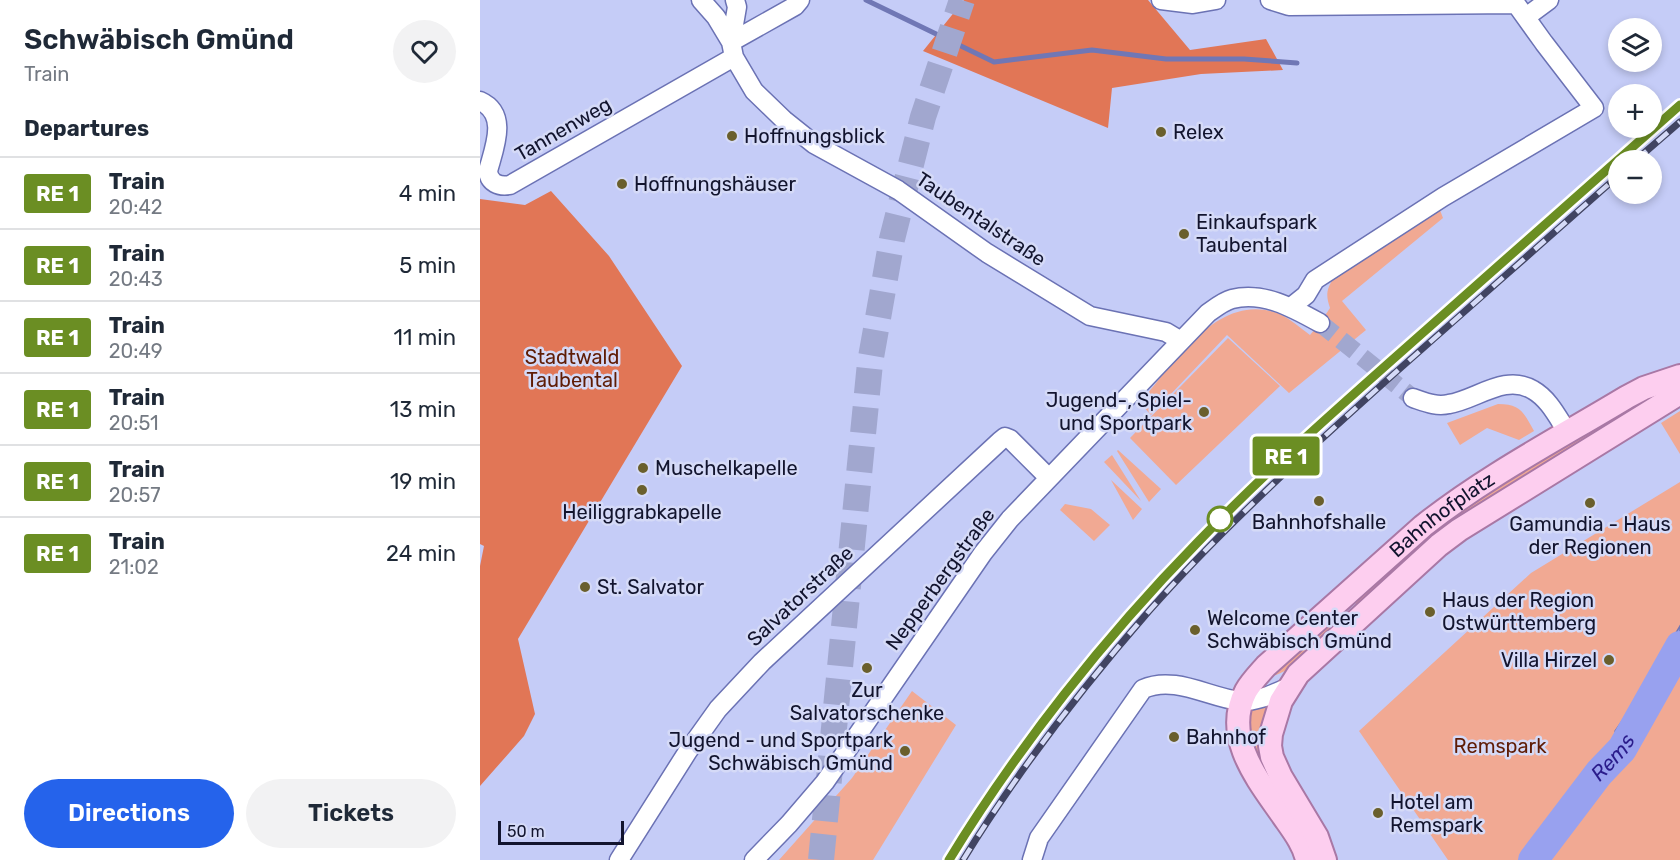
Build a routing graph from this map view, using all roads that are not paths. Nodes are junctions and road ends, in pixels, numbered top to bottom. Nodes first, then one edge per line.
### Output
1 (701, 0) edge
2 (735, 0) edge
3 (800, 0) edge
4 (1161, 0) edge
5 (1216, 0) edge
6 (1270, 0) edge
7 (1549, 0) edge
8 (1526, 17) junction
9 (732, 50) junction
10 (480, 101) edge
11 (1291, 307) junction
12 (1320, 323) tunnel mouth
13 (1181, 341) junction
14 (1680, 376) edge
15 (1680, 393) edge
16 (1413, 398) tunnel mouth
17 (1568, 433) junction
18 (1049, 478) junction
19 (1289, 687) junction
20 (1242, 701) junction
21 (619, 860) edge
22 (754, 860) edge
23 (1032, 860) edge
24 (1306, 860) edge
25 (1325, 860) edge

1 - 9 street, Taubentalstraße
2 - 9 street
3 - 9 street
4 - 5 street
6 - 8 street
7 - 8 street
8 - 11 street
9 - 10 street, Tannenweg
9 - 13 street, Taubentalstraße
11 - 12 street
11 - 13 street
13 - 18 street, Nepperbergstraße
14 - 17 main road, Bahnhofplatz
15 - 19 main road, Bahnhofplatz
16 - 17 street
17 - 20 main road, Bahnhofplatz
18 - 21 street, Salvatorstraße
18 - 22 street, Nepperbergstraße
19 - 20 street, Bahnhofplatz
19 - 25 main road, Bahnhofplatz
20 - 23 street
20 - 24 main road, Bahnhofplatz

